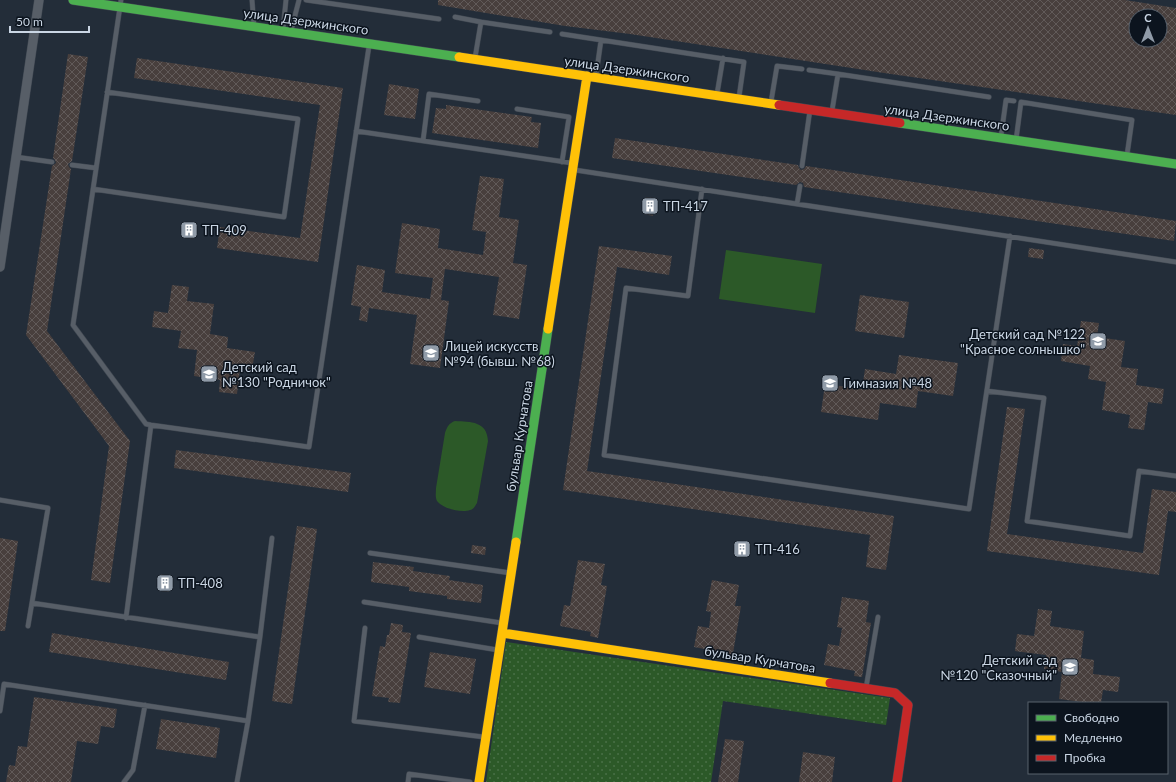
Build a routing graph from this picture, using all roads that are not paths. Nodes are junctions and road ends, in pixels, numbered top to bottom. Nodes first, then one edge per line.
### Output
1 (39, 0) edge
2 (73, 0) edge
3 (252, 0) edge
4 (286, 0) edge
5 (299, 0) edge
6 (306, 0) edge
7 (120, 4) edge
8 (455, 17) dead end
9 (438, 19) dead end
10 (481, 22) junction
11 (254, 27) junction
12 (287, 32) junction
13 (550, 32) dead end
14 (562, 34) dead end
15 (601, 40) junction
16 (369, 44) junction
17 (723, 58) junction
18 (475, 60) junction
19 (802, 69) dead end
20 (809, 70) dead end
21 (838, 74) junction
22 (591, 77) junction
23 (107, 92) junction
24 (717, 96) junction
25 (989, 97) dead end
26 (738, 99) junction
27 (1000, 99) dead end
28 (1006, 100) junction
29 (478, 101) dead end
30 (1014, 101) dead end
31 (771, 104) junction
32 (516, 109) dead end
33 (810, 110) junction
34 (832, 113) junction
35 (356, 131) junction
36 (1000, 138) junction
37 (1016, 140) junction
38 (423, 141) junction
39 (1127, 156) junction
40 (16, 157) junction
41 (52, 162) dead end
42 (562, 162) junction
43 (1176, 164) edge
44 (72, 165) dead end
45 (802, 166) dead end
46 (574, 167) junction
47 (96, 168) junction
48 (800, 186) dead end
49 (93, 189) junction
50 (702, 190) junction
51 (797, 204) junction
52 (1010, 236) junction
53 (1176, 262) edge
54 (0, 267) edge
55 (987, 391) junction
56 (151, 425) junction
57 (1176, 476) edge
58 (0, 500) edge
59 (272, 538) dead end
60 (370, 552) dead end
61 (511, 573) junction
62 (364, 602) dead end
63 (32, 603) junction
64 (878, 617) dead end
65 (126, 618) junction
66 (504, 623) junction
67 (28, 626) dead end
68 (365, 628) dead end
69 (502, 633) junction
70 (260, 637) junction
71 (419, 637) dead end
72 (500, 650) junction
73 (866, 688) junction
74 (145, 705) junction
75 (0, 711) edge
76 (248, 721) junction
77 (486, 738) junction
78 (124, 782) edge
79 (237, 782) edge
80 (408, 782) edge
81 (470, 782) edge
82 (479, 782) edge
83 (897, 782) edge

1 - 40 street
2 - 7 street, улица Дзержинского
3 - 11 lane
4 - 12 lane
5 - 12 lane
6 - 9 lane
7 - 11 street, улица Дзержинского
7 - 23 lane
8 - 10 lane
10 - 13 lane
10 - 18 lane
11 - 12 street, улица Дзержинского
12 - 16 street, улица Дзержинского
14 - 15 lane
15 - 17 lane
15 - 22 lane
16 - 18 street, улица Дзержинского
16 - 35 lane
17 - 24 lane
17 - 26 lane
18 - 22 street, улица Дзержинского
19 - 31 lane
20 - 21 lane
21 - 25 lane
21 - 34 lane
22 - 24 street, улица Дзержинского
22 - 46 street, бульвар Курчатова
23 - 47 lane
23 - 49 lane
24 - 26 street, улица Дзержинского
26 - 31 street, улица Дзержинского
27 - 28 lane
28 - 30 lane
28 - 36 lane
29 - 38 lane
31 - 33 street, улица Дзержинского
32 - 42 lane
33 - 34 street, улица Дзержинского
33 - 45 lane
34 - 36 street, улица Дзержинского
35 - 38 lane
35 - 56 lane
36 - 37 street, улица Дзержинского
37 - 39 street, улица Дзержинского
37 - 39 lane
38 - 42 lane
39 - 43 street, улица Дзержинского
40 - 41 lane
40 - 54 street
42 - 46 lane
44 - 47 lane
46 - 50 lane
46 - 61 street, бульвар Курчатова
47 - 49 lane
48 - 51 lane
49 - 56 lane
50 - 51 lane
50 - 55 lane
51 - 52 lane
52 - 53 lane
52 - 55 lane
55 - 57 lane
56 - 65 lane
58 - 63 lane
59 - 70 lane
60 - 61 lane
61 - 66 street, бульвар Курчатова
62 - 66 lane
63 - 65 lane
63 - 67 lane
64 - 73 lane
65 - 70 lane
66 - 69 street, бульвар Курчатова
68 - 77 lane
69 - 72 street, бульвар Курчатова
69 - 73 street, бульвар Курчатова
70 - 76 lane
71 - 72 lane
72 - 77 street, бульвар Курчатова
73 - 83 street, бульвар Курчатова
74 - 75 lane
74 - 76 lane
74 - 78 lane
76 - 79 lane
77 - 82 street, бульвар Курчатова
80 - 81 lane

